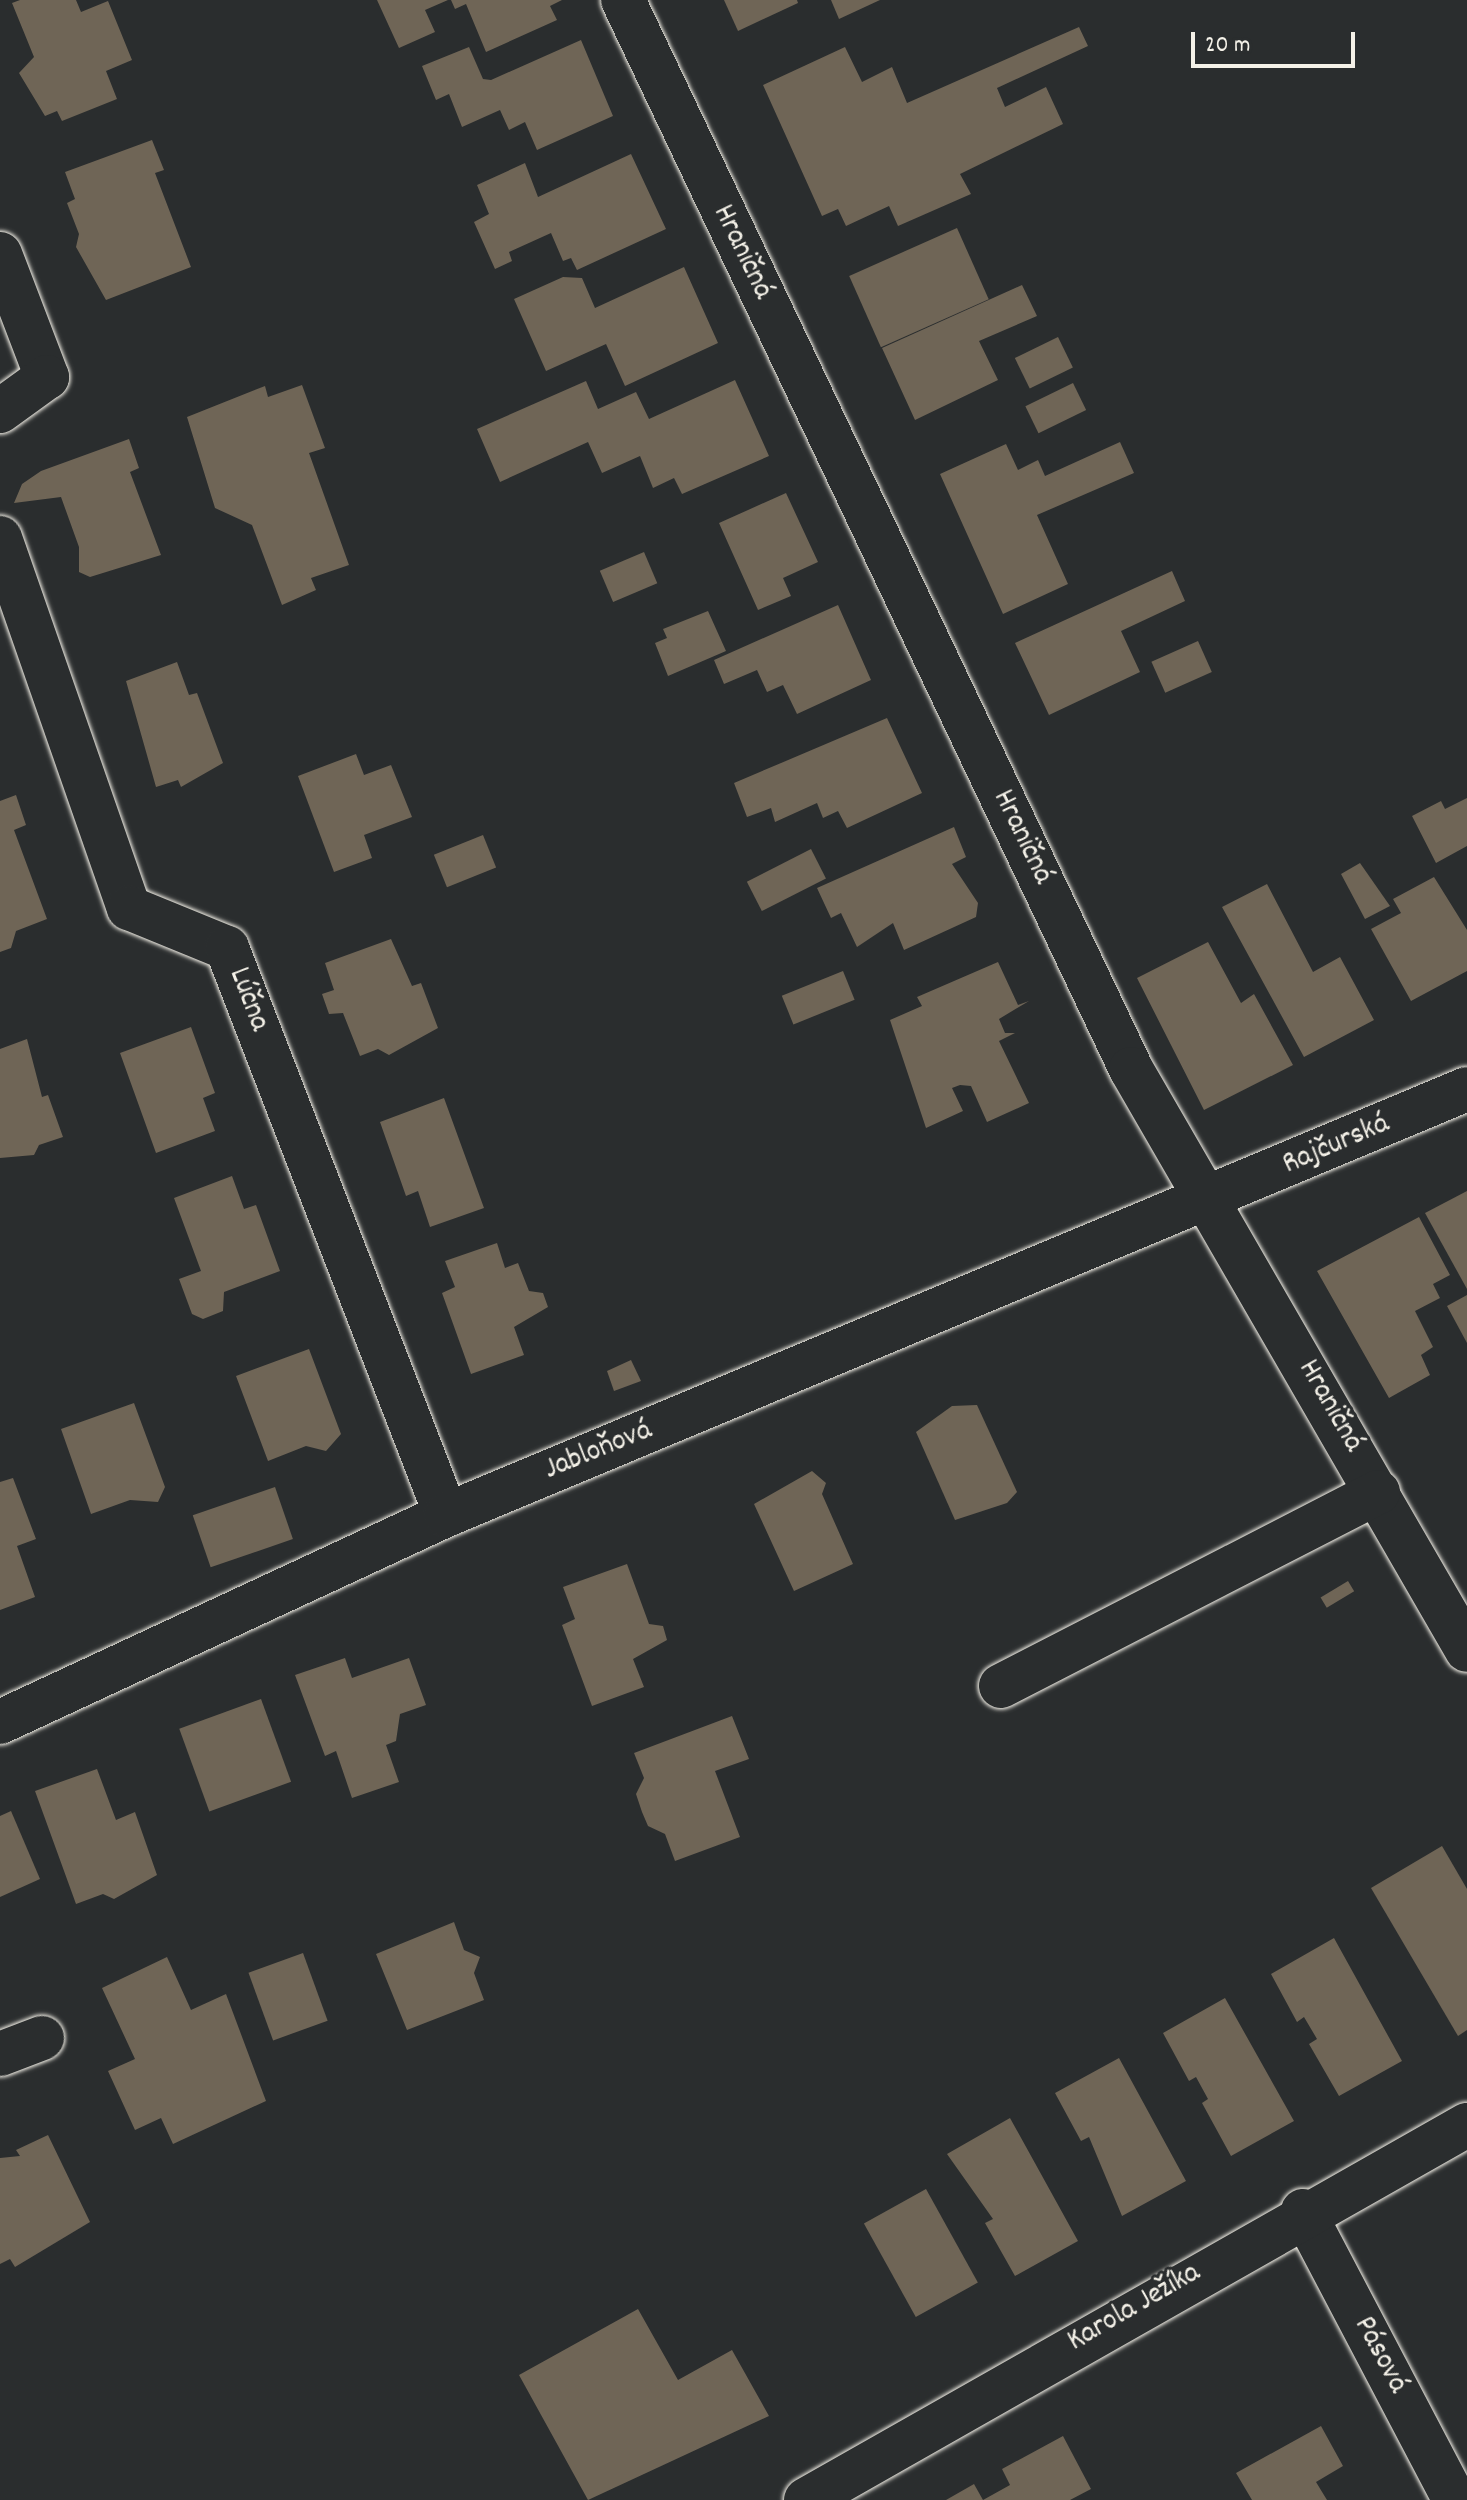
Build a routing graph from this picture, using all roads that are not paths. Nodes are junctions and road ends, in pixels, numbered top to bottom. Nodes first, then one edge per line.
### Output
1 (623, 0) edge
2 (0, 254) edge
3 (0, 411) edge
4 (0, 538) edge
5 (1467, 1089) edge
6 (1207, 1201) junction
7 (1378, 1492) junction
8 (446, 1515) junction
9 (1467, 1650) edge
10 (1001, 1686) dead end
11 (0, 1722) edge
12 (42, 2038) dead end
13 (0, 2054) edge
14 (1467, 2125) edge
15 (1303, 2211) junction
16 (806, 2500) edge
17 (1455, 2500) edge

1 - 6 street, Hraničná
2 - 3 street
4 - 8 street, Lúčna
5 - 6 street, Rajčurská
6 - 7 street, Hraničná
6 - 8 street, Jabloňová
7 - 9 street, Hraničná
7 - 10 street
8 - 11 street, Jabloňová
12 - 13 street
14 - 15 street, Karola Ježíka
15 - 16 street, Karola Ježíka
15 - 17 street, Pásová

